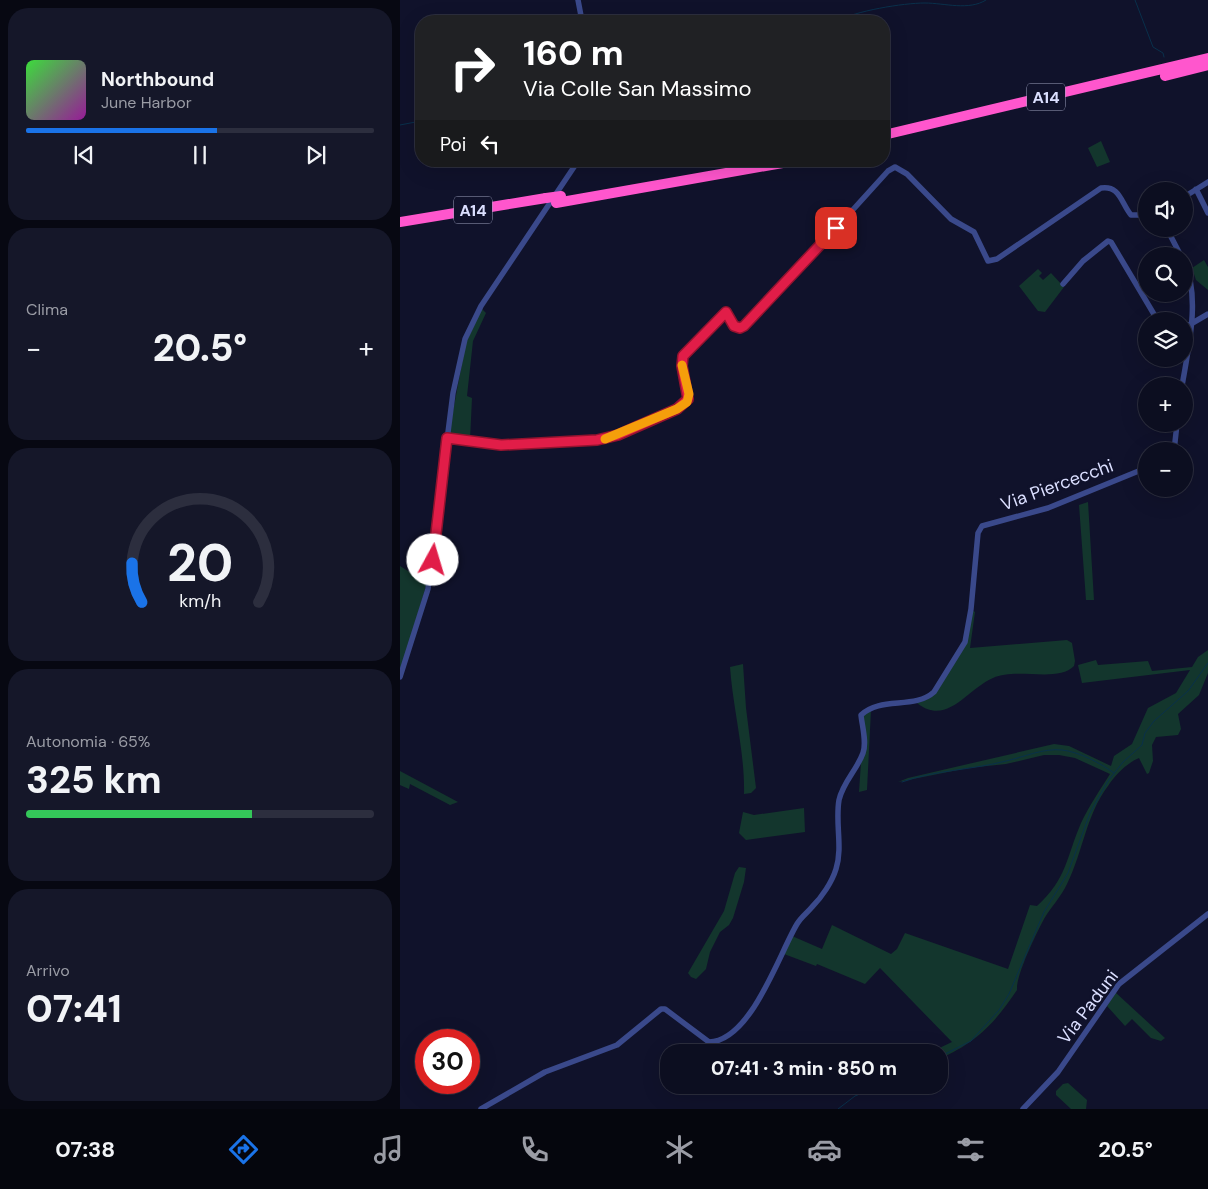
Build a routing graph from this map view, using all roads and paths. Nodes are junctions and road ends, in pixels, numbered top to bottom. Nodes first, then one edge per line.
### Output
1 (578, 0) edge
2 (581, 15) edge
3 (1208, 58) edge
4 (1208, 66) edge
5 (890, 134) edge
6 (890, 141) edge
7 (574, 167) edge
8 (728, 167) edge
9 (757, 167) edge
10 (1208, 182) edge
11 (1196, 189) junction
12 (1193, 191) edge
13 (552, 200) junction
14 (1208, 213) edge
15 (1138, 215) edge
16 (400, 222) edge
17 (400, 229) edge
18 (1064, 284) dead end
19 (1153, 312) edge
20 (1208, 314) edge
21 (1193, 323) edge
22 (447, 438) junction
23 (1138, 471) edge
24 (400, 677) edge
25 (1208, 914) edge
26 (481, 1109) edge
27 (1023, 1109) edge

1 - 2 street
3 - 5 highway, A14
4 - 6 highway, A14
7 - 22 street
8 - 13 highway, A14
9 - 13 highway, A14
10 - 11 street
11 - 12 street
11 - 14 street
13 - 16 highway, A14
13 - 17 highway, A14
15 - 22 street
18 - 19 street
20 - 21 street
22 - 24 street
23 - 26 street, Via Piercecchi
25 - 27 street, Via Paduni

